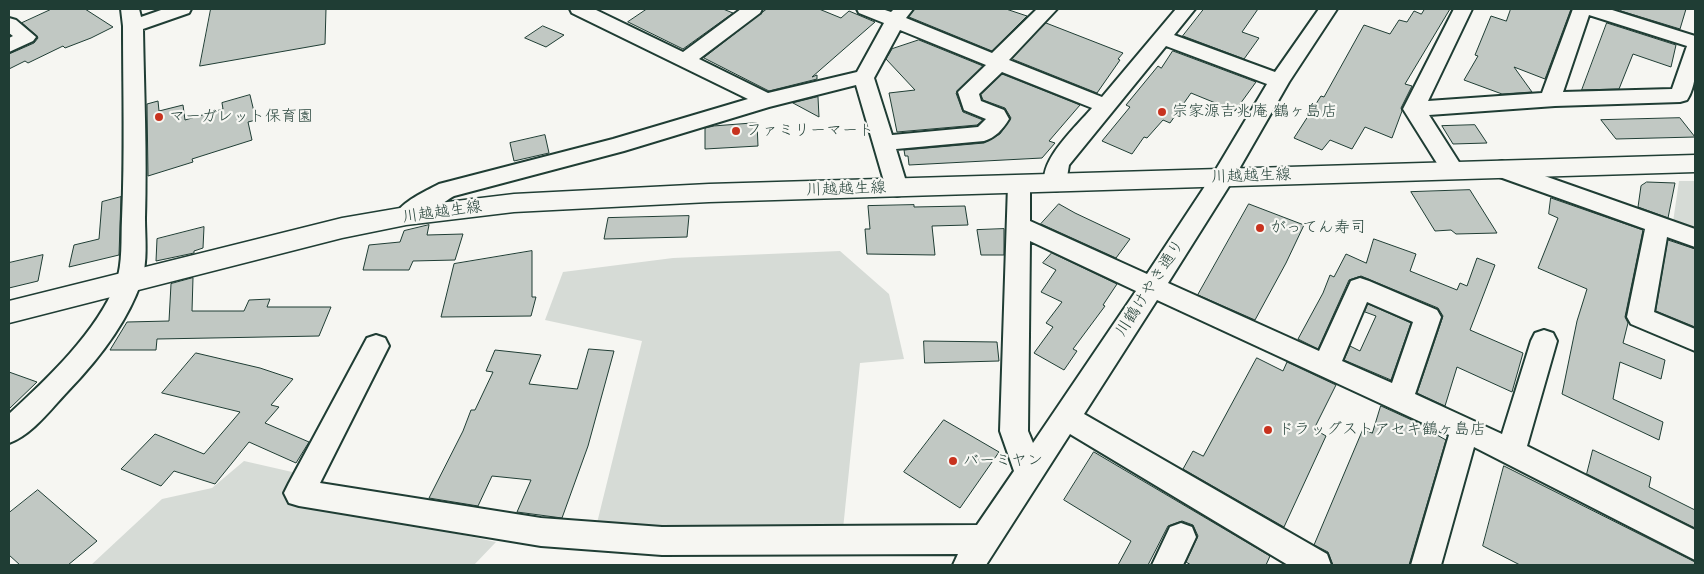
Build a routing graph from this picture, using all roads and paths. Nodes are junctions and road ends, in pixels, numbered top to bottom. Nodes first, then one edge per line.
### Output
1 (182, 9) edge
2 (579, 9) edge
3 (753, 9) edge
4 (866, 9) edge
5 (1048, 9) edge
6 (1186, 9) edge
7 (1328, 9) edge
8 (1463, 9) edge
9 (1582, 9) edge
10 (1590, 9) edge
11 (1614, 12) edge
12 (606, 14) edge
13 (899, 15) edge
14 (131, 18) edge
15 (9, 24) edge
16 (1163, 38) junction
17 (1695, 42) edge
18 (9, 46) edge
19 (1695, 48) edge
20 (685, 60) junction
21 (998, 62) junction
22 (864, 78) junction
23 (1280, 81) junction
24 (1555, 99) junction
25 (764, 101) junction
26 (1105, 106) junction
27 (1414, 109) junction
28 (884, 143) junction
29 (1695, 163) edge
30 (1502, 169) junction
31 (1452, 170) junction
32 (1223, 177) junction
33 (1054, 183) junction
34 (1019, 185) junction
35 (897, 188) junction
36 (406, 216) junction
37 (1658, 224) junction
38 (1018, 226) junction
39 (1695, 238) edge
40 (128, 283) junction
41 (1152, 287) junction
42 (9, 312) edge
43 (1695, 340) edge
44 (1544, 341) dead end
45 (376, 346) dead end
46 (1326, 366) junction
47 (1400, 399) junction
48 (1065, 417) junction
49 (1465, 430) junction
50 (9, 431) edge
51 (1511, 452) junction
52 (1029, 472) junction
53 (1181, 537) dead end
54 (986, 539) junction
55 (1695, 546) edge
56 (968, 565) edge
57 (1167, 565) edge
58 (1316, 565) edge
59 (1426, 565) edge

1 - 14 street
2 - 12 street
3 - 20 street
4 - 13 street
5 - 21 street
6 - 16 street
7 - 23 street, 川鶴けやき通り
8 - 27 street
9 - 24 street
10 - 11 street
11 - 17 street
12 - 20 street
13 - 21 street
13 - 22 street
14 - 40 street
15 - 18 street
16 - 23 street
16 - 26 street
19 - 24 street
20 - 25 street
21 - 26 street
21 - 28 street
22 - 25 street
22 - 28 street
23 - 32 street, 川鶴けやき通り
24 - 27 street
25 - 36 street
26 - 33 street
27 - 31 street
28 - 35 street
29 - 30 main road, 川越越生線
30 - 31 main road, 川越越生線
30 - 37 street
31 - 32 main road, 川越越生線
32 - 33 main road, 川越越生線
32 - 41 street, 川鶴けやき通り
33 - 34 main road, 川越越生線
34 - 35 main road, 川越越生線
34 - 38 street
35 - 36 main road, 川越越生線
36 - 40 main road, 川越越生線
37 - 39 street
37 - 43 street
38 - 41 street
38 - 52 street
40 - 42 main road, 川越越生線
40 - 50 street
41 - 46 street
41 - 48 street, 川鶴けやき通り
44 - 51 street
45 - 54 street
46 - 47 street
46 - 47 street
47 - 49 street
48 - 52 street, 川鶴けやき通り
48 - 58 street
49 - 51 street
49 - 59 street
51 - 55 street
52 - 54 street, 川鶴けやき通り
53 - 57 street
54 - 56 street, 川鶴けやき通り

